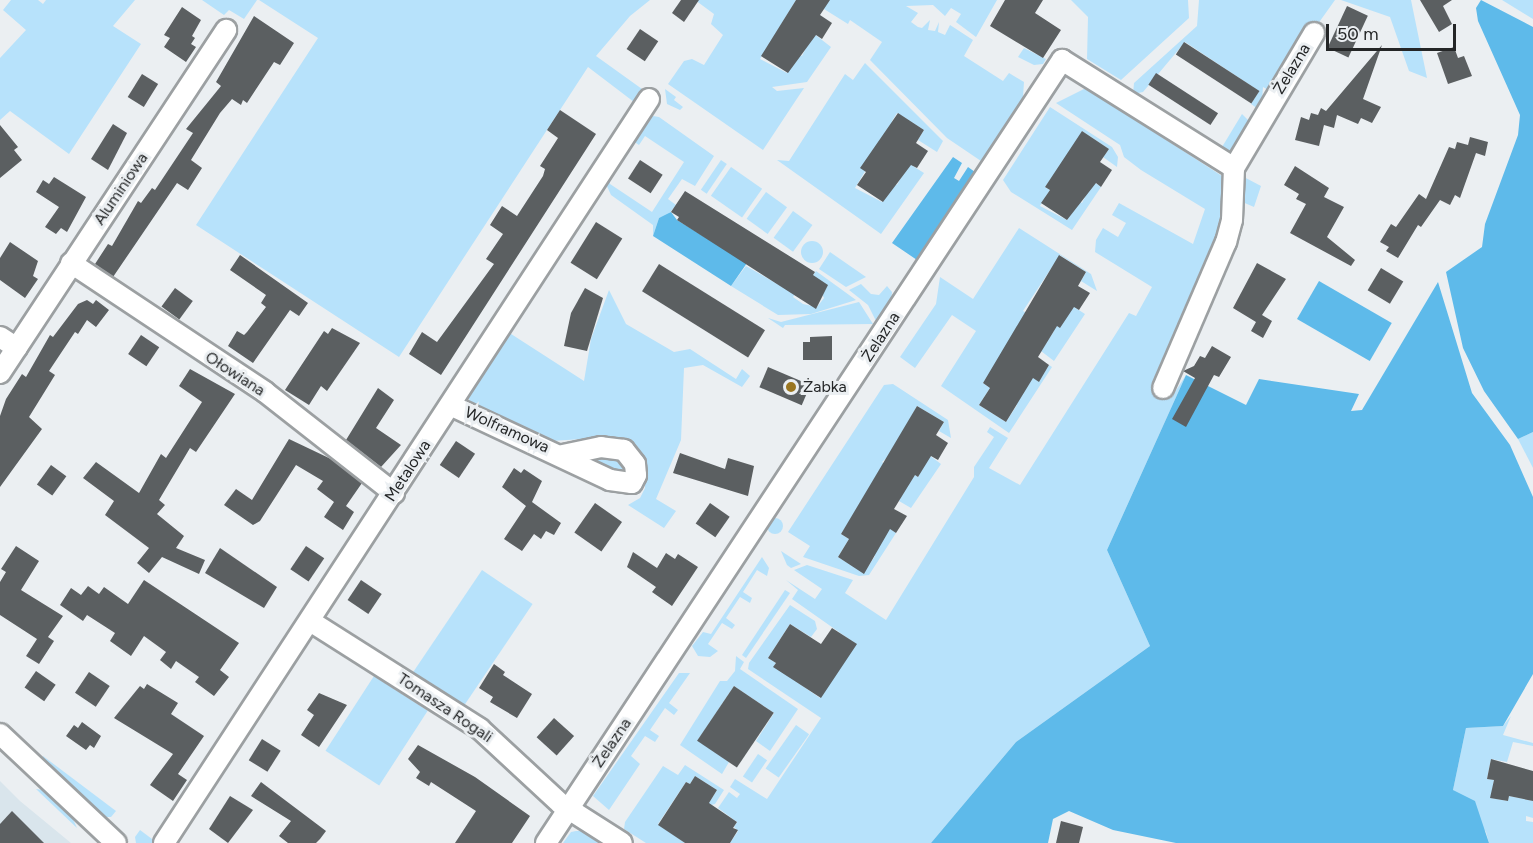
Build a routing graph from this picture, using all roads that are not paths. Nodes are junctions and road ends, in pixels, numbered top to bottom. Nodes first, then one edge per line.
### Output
1 (226, 30) dead end
2 (1314, 33) dead end
3 (649, 99) dead end
4 (1234, 168) junction
5 (71, 264) junction
6 (0, 337) edge
7 (17, 348) junction
8 (0, 373) edge
9 (1163, 388) dead end
10 (450, 405) junction
11 (563, 455) dead end
12 (394, 493) junction
13 (310, 621) junction
14 (0, 734) edge
15 (568, 809) junction
16 (116, 843) edge
17 (164, 843) edge
18 (546, 843) edge
19 (622, 843) edge

1 - 5 street, Aluminiowa
2 - 4 street, Żelazna
3 - 10 street, Metalowa
4 - 9 street, Żelazna
4 - 15 street, Żelazna
5 - 7 street, Aluminiowa
5 - 12 street, Ołowiana
6 - 7 street
7 - 8 street, Aluminiowa
10 - 11 street, Wolframowa
10 - 12 street, Metalowa
12 - 13 street, Metalowa
13 - 15 street, Tomasza Rogali
13 - 17 street, Metalowa
14 - 16 street
15 - 18 street, Żelazna
15 - 19 street, Tomasza Rogali

